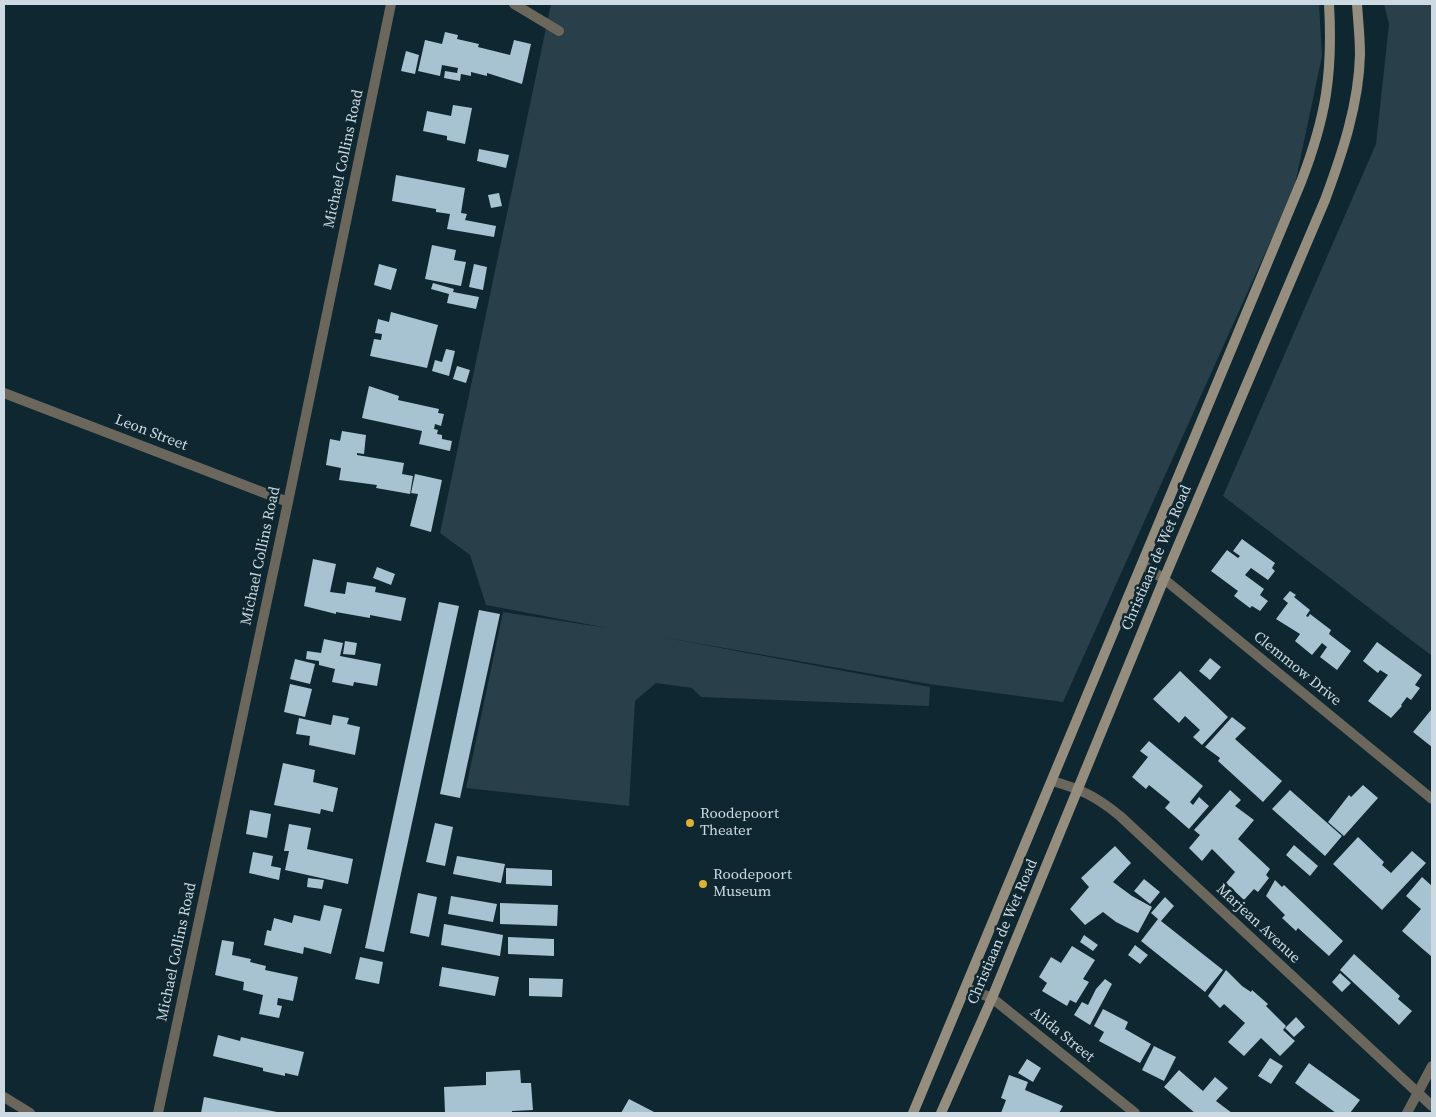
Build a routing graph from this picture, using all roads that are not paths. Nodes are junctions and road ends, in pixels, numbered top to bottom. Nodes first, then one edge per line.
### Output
1 (391, 4) edge
2 (514, 4) edge
3 (1329, 4) edge
4 (1357, 4) edge
5 (558, 32) dead end
6 (4, 393) edge
7 (288, 502) junction
8 (1142, 564) junction
9 (1164, 579) junction
10 (1052, 780) junction
11 (1079, 788) junction
12 (1432, 799) edge
13 (966, 988) junction
14 (992, 998) junction
15 (1432, 1066) edge
16 (1417, 1093) junction
17 (4, 1097) edge
18 (1432, 1106) edge
19 (30, 1113) edge
20 (158, 1113) edge
21 (913, 1113) edge
22 (941, 1113) edge
23 (1134, 1113) edge
24 (1407, 1113) edge

1 - 7 street, Michael Collins Road
2 - 5 street
3 - 8 main road, Christiaan de Wet Road
4 - 9 main road, Christiaan de Wet Road
6 - 7 street, Leon Street
7 - 20 street, Michael Collins Road
8 - 9 street, Clemmow Drive
8 - 10 main road, Christiaan de Wet Road
9 - 11 main road, Christiaan de Wet Road
9 - 12 street, Clemmow Drive
10 - 11 street, Marjean Avenue
10 - 13 main road, Christiaan de Wet Road
11 - 14 main road, Christiaan de Wet Road
11 - 16 street, Marjean Avenue
13 - 14 street, Alida Street
13 - 21 main road, Christiaan de Wet Road
14 - 22 main road, Christiaan de Wet Road
14 - 23 street, Alida Street
15 - 16 street
16 - 18 street, Marjean Avenue
16 - 24 street
17 - 19 street

